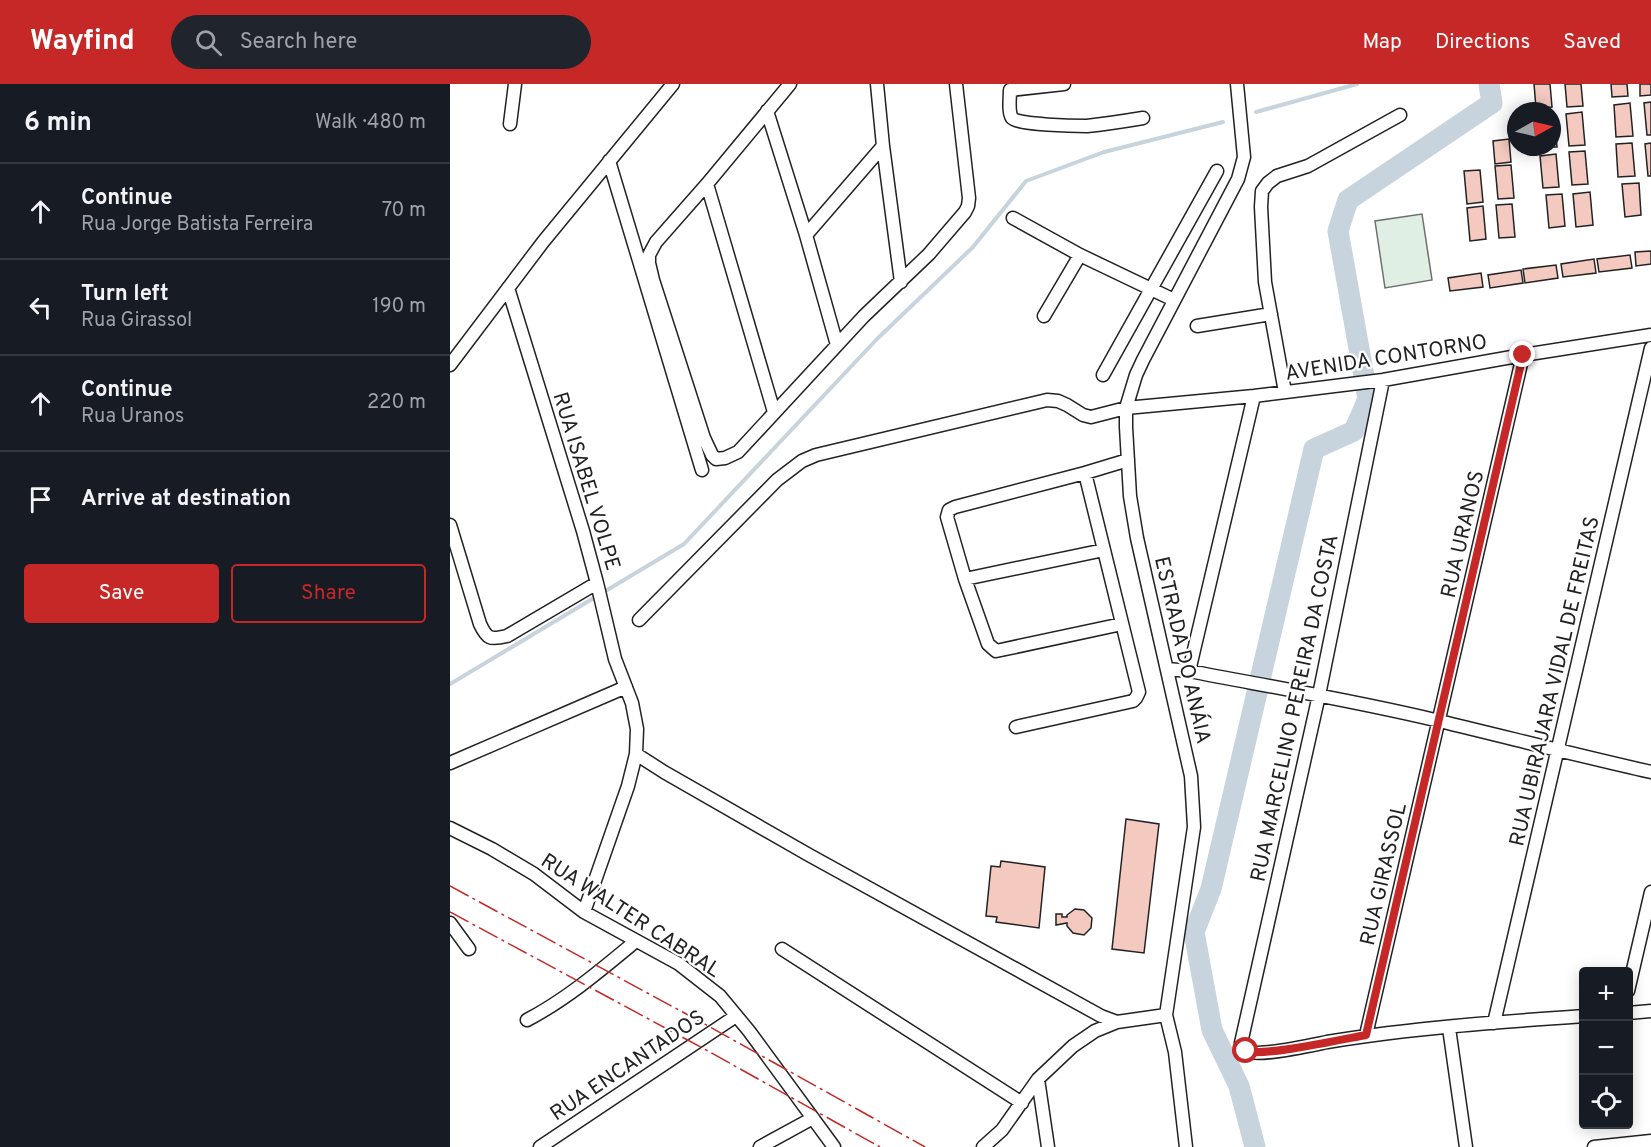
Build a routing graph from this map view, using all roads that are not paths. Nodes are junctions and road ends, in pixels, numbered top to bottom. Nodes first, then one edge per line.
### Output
1 (514, 84) edge
2 (673, 84) edge
3 (790, 84) edge
4 (878, 84) edge
5 (956, 84) edge
6 (1064, 84) edge
7 (1237, 84) edge
8 (767, 111) junction
9 (1400, 115) dead end
10 (1143, 118) dead end
11 (510, 124) dead end
12 (883, 146) junction
13 (609, 161) junction
14 (1217, 171) dead end
15 (708, 184) junction
16 (1013, 218) dead end
17 (806, 235) junction
18 (1080, 255) junction
19 (901, 282) junction
20 (508, 288) junction
21 (1151, 290) junction
22 (1174, 300) junction
23 (1271, 314) junction
24 (1044, 316) dead end
25 (1197, 326) dead end
26 (1651, 335) edge
27 (837, 345) junction
28 (1651, 348) edge
29 (1523, 355) junction
30 (450, 366) edge
31 (1103, 375) dead end
32 (1381, 381) junction
33 (1285, 392) junction
34 (1254, 396) junction
35 (1126, 408) junction
36 (774, 412) junction
37 (1128, 460) junction
38 (702, 470) dead end
39 (1086, 473) junction
40 (450, 525) edge
41 (1104, 550) junction
42 (965, 579) junction
43 (597, 582) junction
44 (639, 620) dead end
45 (1122, 624) junction
46 (1168, 669) junction
47 (1189, 671) junction
48 (626, 687) junction
49 (1318, 695) junction
50 (1438, 721) junction
51 (1016, 727) dead end
52 (1558, 751) junction
53 (636, 754) junction
54 (450, 764) edge
55 (1651, 772) edge
56 (450, 828) edge
57 (1651, 892) edge
58 (584, 912) junction
59 (450, 923) edge
60 (636, 941) junction
61 (469, 949) dead end
62 (782, 949) dead end
63 (1633, 973) edge
64 (1651, 1011) edge
65 (1633, 1013) edge
66 (1166, 1015) junction
67 (736, 1016) junction
68 (1579, 1016) edge
69 (527, 1020) dead end
70 (1117, 1022) junction
71 (1494, 1023) junction
72 (1449, 1028) junction
73 (1366, 1035) junction
74 (1038, 1079) junction
75 (1022, 1103) junction
76 (813, 1118) junction
77 (1651, 1141) edge
78 (540, 1147) edge
79 (760, 1147) edge
80 (834, 1147) edge
81 (983, 1147) edge
82 (1048, 1147) edge
83 (1186, 1147) edge
84 (1466, 1147) edge
85 (1594, 1147) edge

1 - 11 street
2 - 13 street
3 - 8 street
4 - 12 street
5 - 19 street
6 - 10 street
7 - 22 street, ESTRADA DO ANÁIA
8 - 15 street
8 - 17 street
9 - 23 street
12 - 17 street
12 - 19 street
13 - 20 street
13 - 38 street
14 - 21 street
15 - 36 street
15 - 36 street
16 - 18 street
17 - 27 street
18 - 21 street
18 - 24 street
19 - 27 street
20 - 30 street
20 - 43 street, RUA ISABEL VOLPE
21 - 22 street
21 - 31 street
22 - 35 street, ESTRADA DO ANÁIA
23 - 25 street
23 - 33 street
26 - 29 street, AVENIDA CONTORNO
27 - 36 street
28 - 52 street, RUA UBIRAJARA VIDAL DE FREITAS
29 - 32 street, AVENIDA CONTORNO
29 - 50 street, RUA URANOS
32 - 33 street, AVENIDA CONTORNO
32 - 49 street, RUA MARCELINO PEREIRA DA COSTA
33 - 34 street, AVENIDA CONTORNO
34 - 35 street, AVENIDA CONTORNO
34 - 47 street
35 - 37 street, ESTRADA DO ANÁIA
35 - 44 street, AVENIDA CONTORNO
37 - 39 street
37 - 46 street, ESTRADA DO ANÁIA
39 - 41 street
39 - 42 street
40 - 43 street
41 - 42 street
41 - 45 street
42 - 45 street
43 - 48 street, RUA ISABEL VOLPE
45 - 51 street
46 - 47 street
46 - 66 street, ESTRADA DO ANÁIA
47 - 49 street
48 - 53 street, RUA ISABEL VOLPE
48 - 54 street
49 - 50 street
49 - 73 street, RUA MARCELINO PEREIRA DA COSTA
50 - 52 street
50 - 73 street, RUA GIRASSOL
52 - 55 street
52 - 71 street, RUA UBIRAJARA VIDAL DE FREITAS
53 - 58 street, RUA ISABEL VOLPE
53 - 70 street
56 - 58 street, RUA WALTER CABRAL
57 - 63 street
58 - 60 street, RUA WALTER CABRAL
59 - 61 street
60 - 67 street, RUA WALTER CABRAL
60 - 69 street
62 - 75 street
64 - 65 street
66 - 70 street
66 - 83 street
67 - 76 street, RUA WALTER CABRAL
67 - 78 street, RUA ENCANTADOS
68 - 71 street
70 - 74 street
71 - 72 street
72 - 73 street
72 - 84 street
74 - 75 street
74 - 82 street
75 - 81 street
76 - 79 street
76 - 80 street, RUA WALTER CABRAL
77 - 85 street

